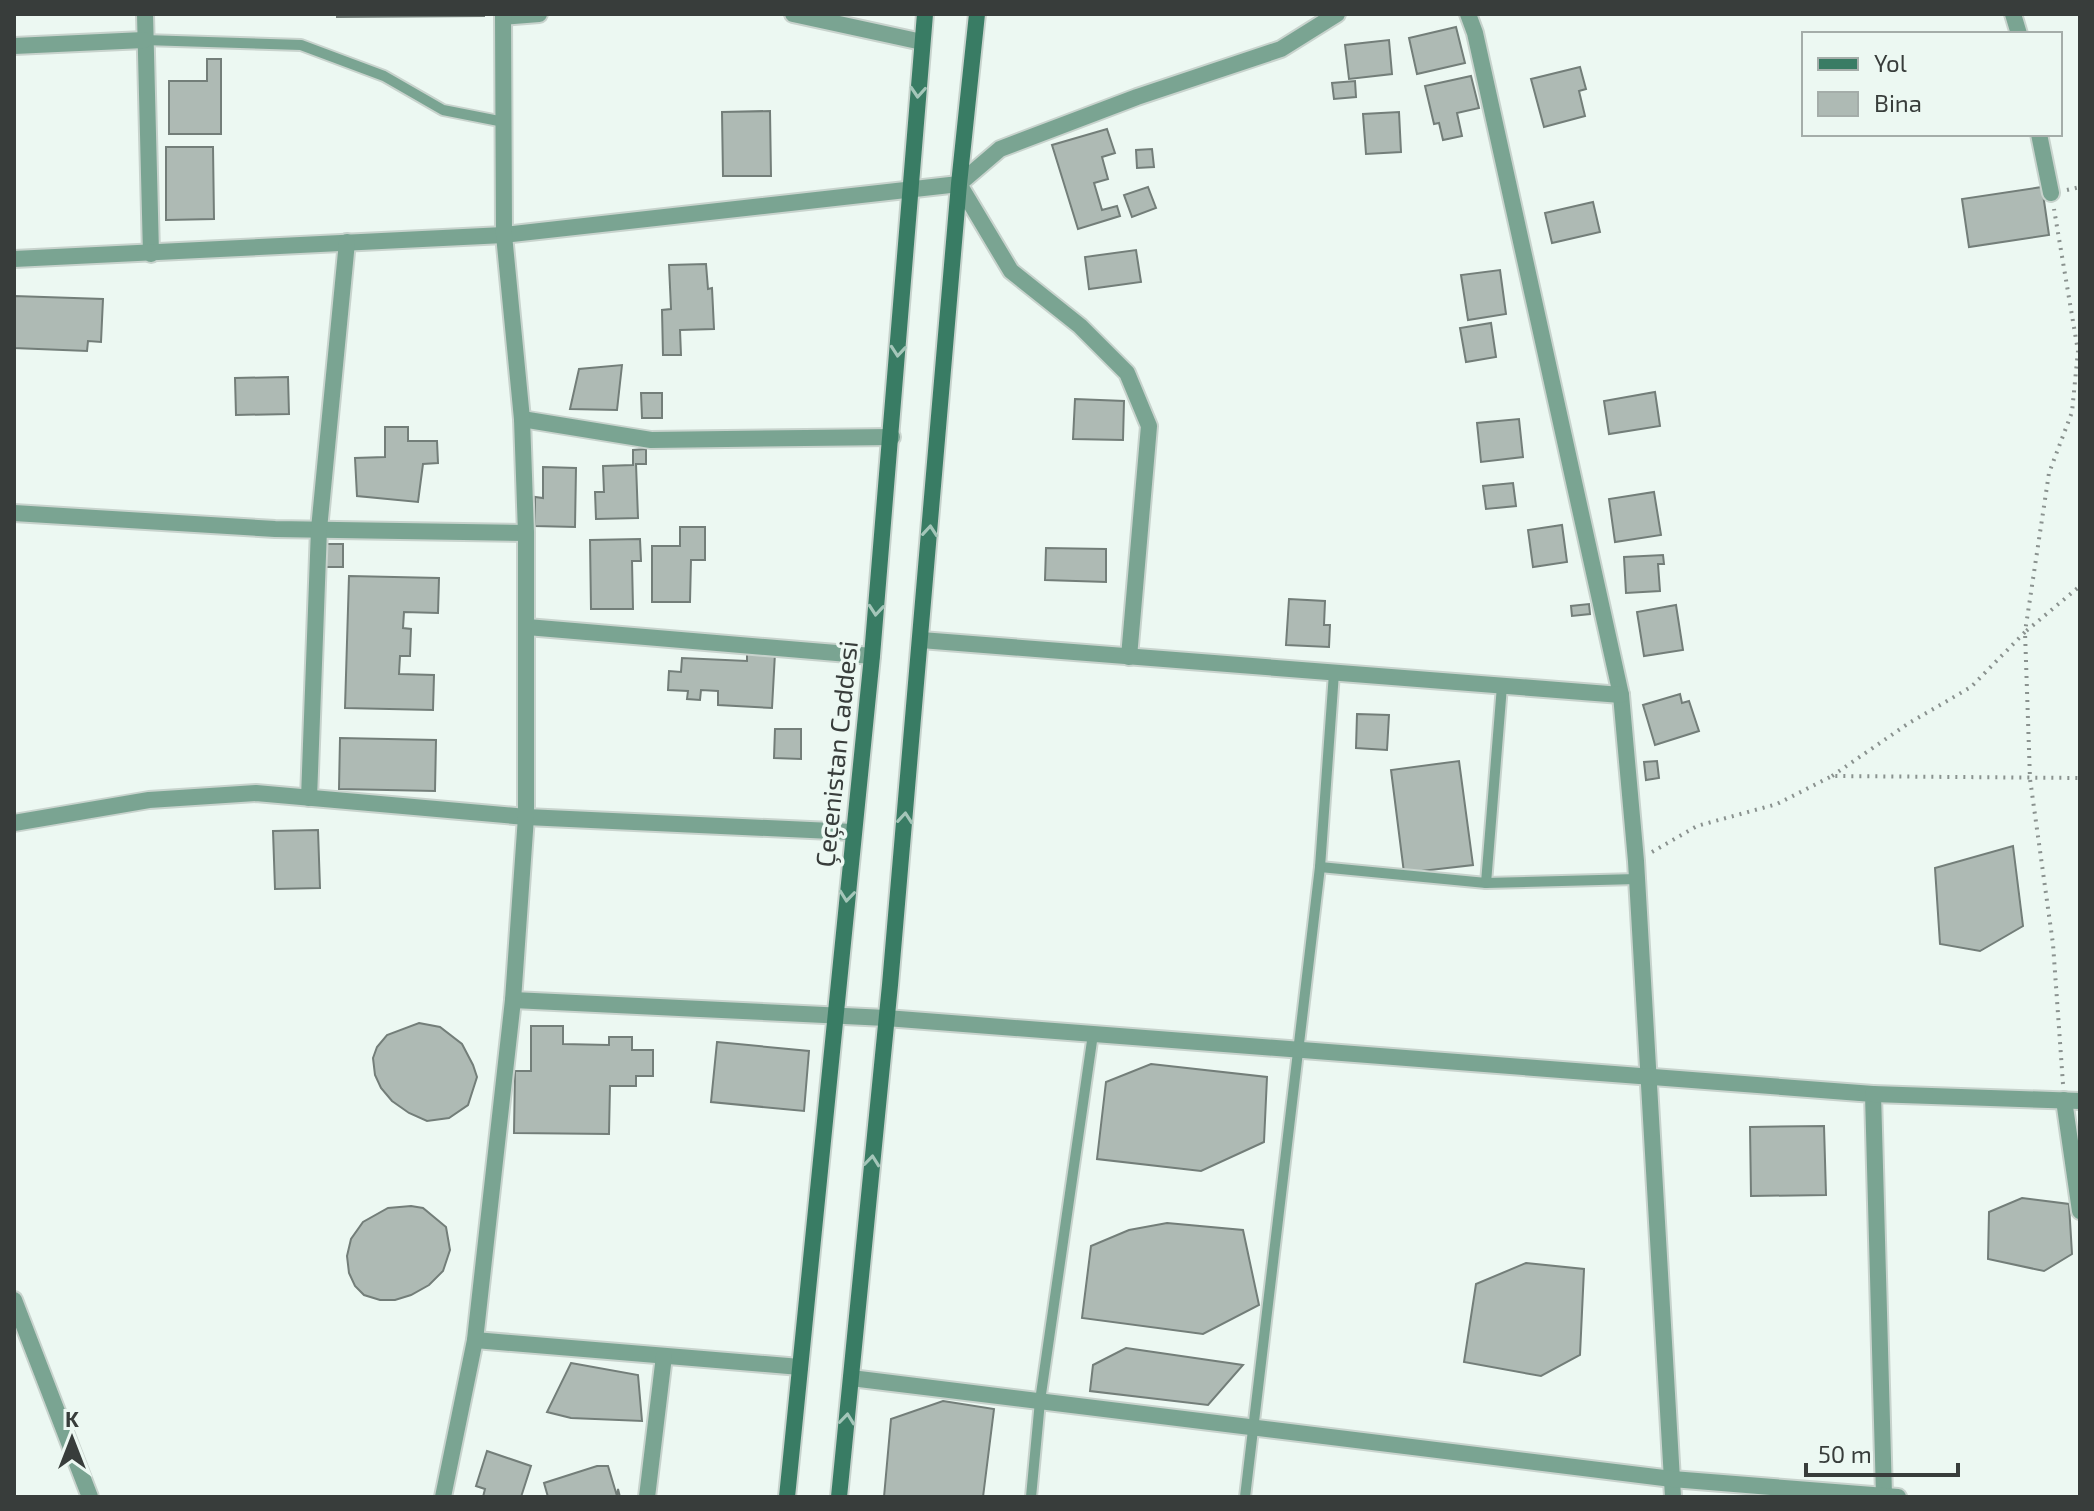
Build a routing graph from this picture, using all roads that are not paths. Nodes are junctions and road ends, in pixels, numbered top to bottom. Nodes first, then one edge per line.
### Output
1 (145, 14) edge
2 (539, 14) edge
3 (793, 14) edge
4 (925, 14) edge
5 (977, 14) edge
6 (1337, 14) edge
7 (1468, 14) edge
8 (503, 16) edge
9 (144, 40) junction
10 (922, 42) junction
11 (14, 46) edge
12 (504, 122) junction
13 (2039, 136) edge
14 (959, 184) junction
15 (911, 191) junction
16 (2051, 193) road end
17 (504, 235) junction
18 (347, 242) junction
19 (151, 254) junction
20 (14, 259) edge
21 (522, 419) junction
22 (892, 437) junction
23 (14, 513) edge
24 (319, 529) junction
25 (526, 533) junction
26 (527, 627) junction
27 (921, 640) junction
28 (872, 656) junction
29 (1129, 657) junction
30 (1334, 673) junction
31 (1502, 686) junction
32 (1621, 695) junction
33 (309, 798) junction
34 (526, 817) junction
35 (14, 823) edge
36 (853, 832) junction
37 (1320, 867) junction
38 (1637, 879) junction
39 (1486, 883) junction
40 (513, 1000) junction
41 (835, 1016) junction
42 (886, 1018) junction
43 (1093, 1034) junction
44 (1297, 1051) junction
45 (1647, 1078) junction
46 (1873, 1094) junction
47 (2072, 1100) edge
48 (2080, 1211) edge
49 (14, 1300) edge
50 (475, 1340) junction
51 (664, 1356) junction
52 (800, 1367) junction
53 (851, 1378) junction
54 (1040, 1401) junction
55 (1252, 1427) junction
56 (1672, 1479) junction
57 (1891, 1496) edge
58 (90, 1497) edge
59 (443, 1497) edge
60 (647, 1497) edge
61 (787, 1497) edge
62 (839, 1497) edge
63 (1031, 1497) edge
64 (1245, 1497) edge
65 (1673, 1497) edge

1 - 9 street
2 - 8 street
3 - 10 street
4 - 10 main road, Çeçenistan Caddesi
5 - 14 main road
6 - 14 street
7 - 32 street
8 - 12 street
9 - 11 street
9 - 12 lane
9 - 19 street
10 -> 15 main road, Çeçenistan Caddesi
12 - 17 street
13 - 16 street
14 - 15 street
27 -> 14 main road
14 - 29 street
15 - 17 street
15 -> 22 main road, Çeçenistan Caddesi
17 - 18 street
17 - 21 street
18 - 19 street
18 - 24 street
19 - 20 street
21 - 22 street
21 - 25 street
22 -> 28 main road, Çeçenistan Caddesi
23 - 24 street
24 - 25 street
24 - 33 street
25 - 26 street
26 - 28 street
26 - 34 street
27 - 29 street
42 -> 27 main road
28 - 36 main road, Çeçenistan Caddesi
29 - 30 street
30 - 31 street
30 - 37 lane
31 - 32 street
31 - 39 lane
32 - 38 street
33 - 34 street
33 - 35 street
34 - 36 street
34 - 40 street
36 -> 41 main road, Çeçenistan Caddesi
37 - 39 lane
37 - 44 lane
38 - 39 lane
38 - 45 street
40 - 41 street
40 - 50 street
41 - 42 street
41 - 52 main road, Çeçenistan Caddesi
42 - 43 street
53 -> 42 main road
43 - 44 street
43 - 54 lane
44 - 45 street
44 - 55 lane
45 - 46 street
45 - 56 street
46 - 47 street
46 - 57 street
47 - 48 street
49 - 58 street
50 - 51 street
50 - 59 street
51 - 52 street
51 - 60 street
52 - 61 main road, Çeçenistan Caddesi
53 - 54 street
62 -> 53 main road
54 - 55 street
54 - 63 lane
55 - 56 street
55 - 64 lane
56 - 57 street
56 - 65 street

